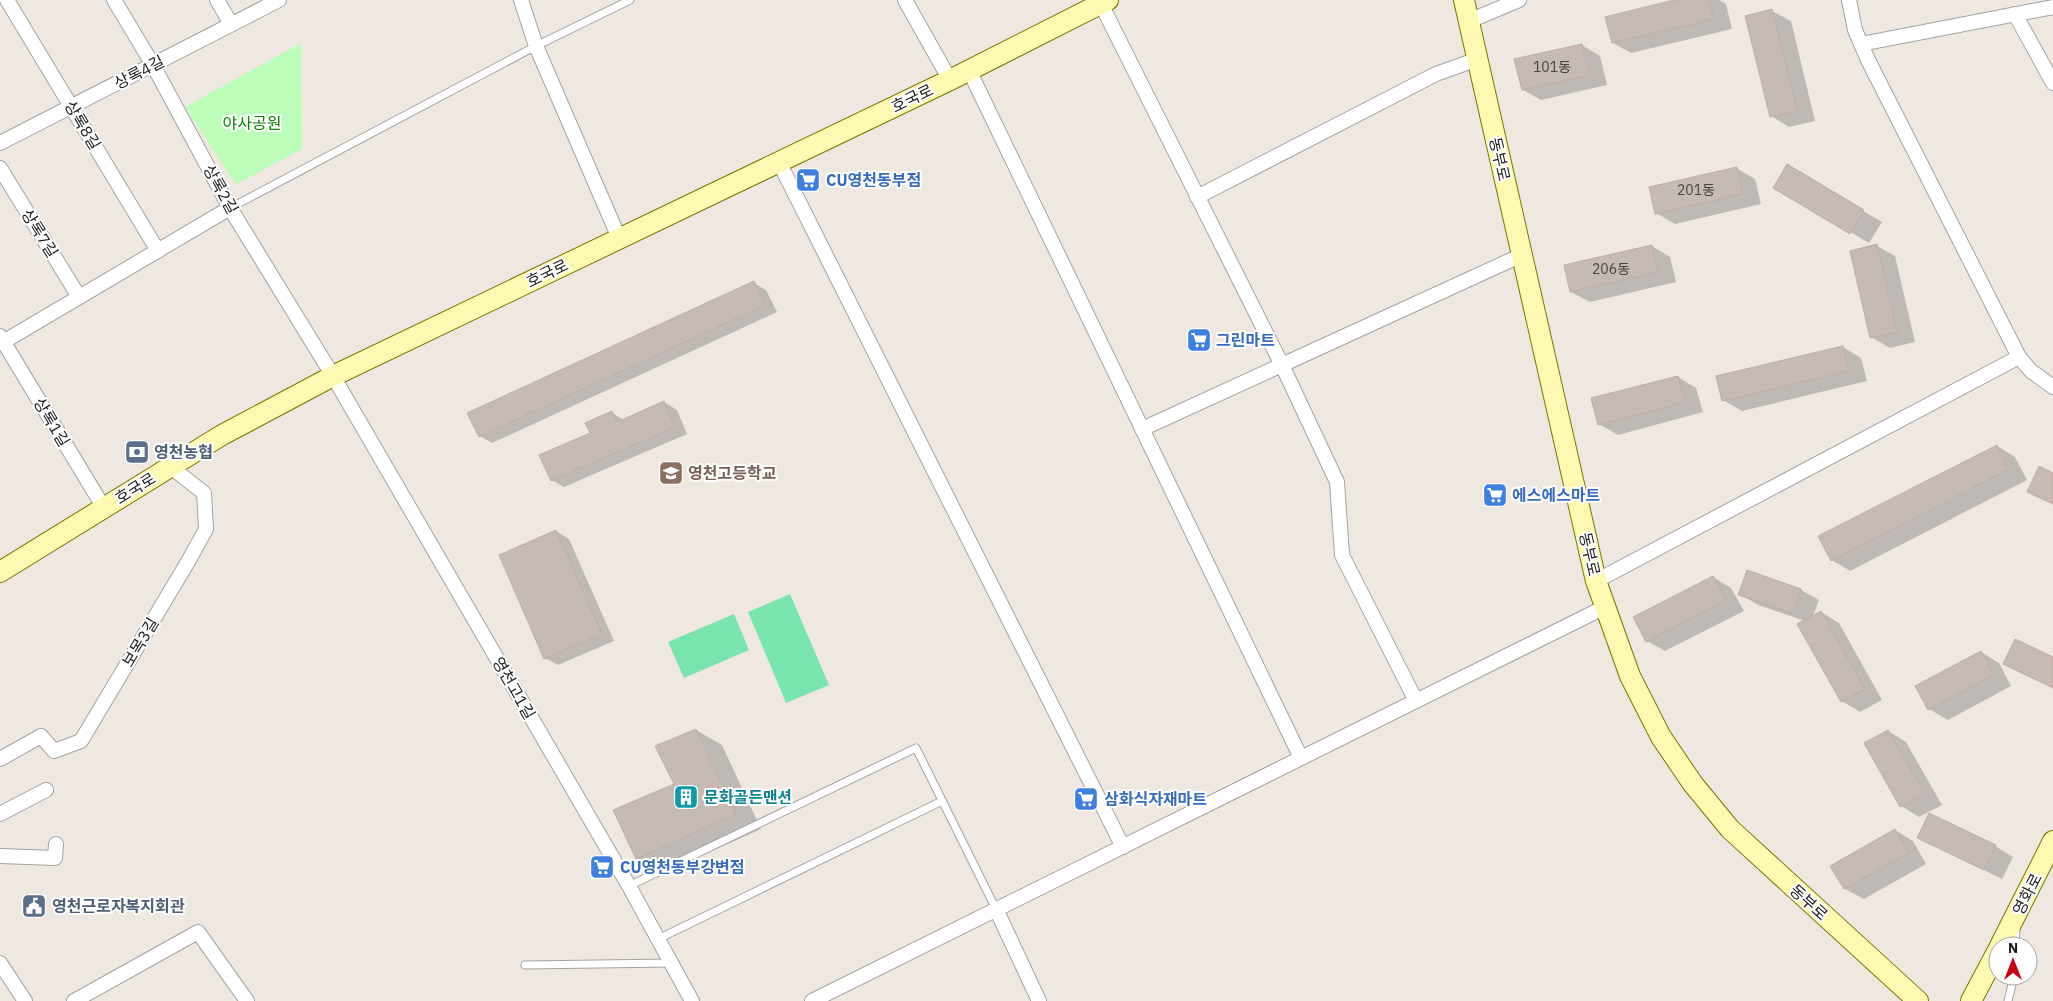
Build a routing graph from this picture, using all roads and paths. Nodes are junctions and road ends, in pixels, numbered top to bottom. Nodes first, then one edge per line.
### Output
1 (7, 0) edge
2 (114, 0) edge
3 (217, 0) edge
4 (279, 0) edge
5 (521, 0) edge
6 (630, 0) edge
7 (905, 0) edge
8 (1464, 0) edge
9 (1519, 0) edge
10 (1849, 0) edge
11 (1105, 2) edge
12 (2053, 6) edge
13 (2015, 14) junction
14 (1469, 21) junction
15 (231, 24) junction
16 (1861, 44) junction
17 (536, 46) junction
18 (1478, 59) junction
19 (153, 64) junction
20 (969, 70) junction
21 (950, 80) junction
22 (2053, 83) edge
23 (72, 106) junction
24 (0, 144) edge
25 (780, 162) junction
26 (0, 168) edge
27 (1197, 196) junction
28 (230, 208) junction
29 (619, 238) junction
30 (158, 251) junction
31 (1522, 256) junction
32 (79, 297) junction
33 (2, 339) edge
34 (2019, 357) junction
35 (1282, 366) junction
36 (333, 376) junction
37 (2053, 387) edge
38 (1142, 430) junction
39 (171, 467) junction
40 (104, 508) junction
41 (0, 572) edge
42 (1596, 582) junction
43 (1605, 607) junction
44 (1416, 701) junction
45 (1301, 758) junction
46 (0, 759) edge
47 (46, 790) dead end
48 (942, 801) junction
49 (0, 814) edge
50 (2053, 841) edge
51 (56, 844) dead end
52 (1123, 847) junction
53 (0, 856) edge
54 (629, 886) junction
55 (996, 910) junction
56 (2017, 914) junction
57 (2005, 936) edge
58 (2016, 936) edge
59 (658, 938) junction
60 (0, 963) edge
61 (672, 963) junction
62 (524, 965) dead end
63 (1988, 969) edge
64 (2012, 986) edge
65 (25, 1001) edge
66 (74, 1001) edge
67 (247, 1001) edge
68 (692, 1001) edge
69 (812, 1001) edge
70 (1039, 1001) edge
71 (1918, 1001) edge
72 (1971, 1001) edge
73 (2008, 1001) edge

1 - 23 street, 상록8길
2 - 19 street, 상록2길
3 - 15 street
4 - 15 street, 상록4길
5 - 17 street
6 - 17 lane
7 - 21 street
8 - 14 street, 동부로
9 - 14 street
10 - 16 street
11 - 20 street, 호국로
11 - 27 street
12 - 13 street
13 - 16 street
13 - 22 street
14 - 18 street, 동부로
15 - 19 street, 상록4길
16 - 34 street
17 - 28 lane
17 - 29 street
18 - 27 street
18 - 31 street, 동부로
19 - 23 street, 상록4길
19 - 28 street, 상록2길
20 - 21 street, 호국로
20 - 38 street
21 - 25 street, 호국로
23 - 24 street, 상록4길
23 - 30 street, 상록8길
25 - 29 street, 호국로
25 - 52 street
26 - 32 street, 상록7길
27 - 35 street
28 - 30 street
28 - 36 street, 상록2길
29 - 36 street, 호국로
30 - 32 street
31 - 35 street
31 - 42 street, 동부로
32 - 33 street
33 - 40 street, 상록1길
34 - 37 street
34 - 42 street
35 - 38 street
35 - 44 street
36 - 39 street, 호국로
36 - 54 street, 영천고1길
38 - 45 street
39 - 40 street, 호국로
39 - 46 street, 보목3길
40 - 41 street, 호국로
42 - 43 street, 동부로
43 - 44 street
43 - 71 street, 동부로
44 - 45 street
45 - 52 street
47 - 49 street
48 - 54 lane
48 - 55 lane
48 - 59 lane
50 - 56 street, 영화로
51 - 53 street
52 - 55 street
54 - 59 street, 영천고1길
55 - 69 street
55 - 70 street
56 - 57 street, 영화로
56 - 58 lane
59 - 61 street, 영천고1길
60 - 65 street
61 - 62 lane
61 - 68 street, 영천고1길
63 - 72 street
64 - 73 lane
66 - 67 street

